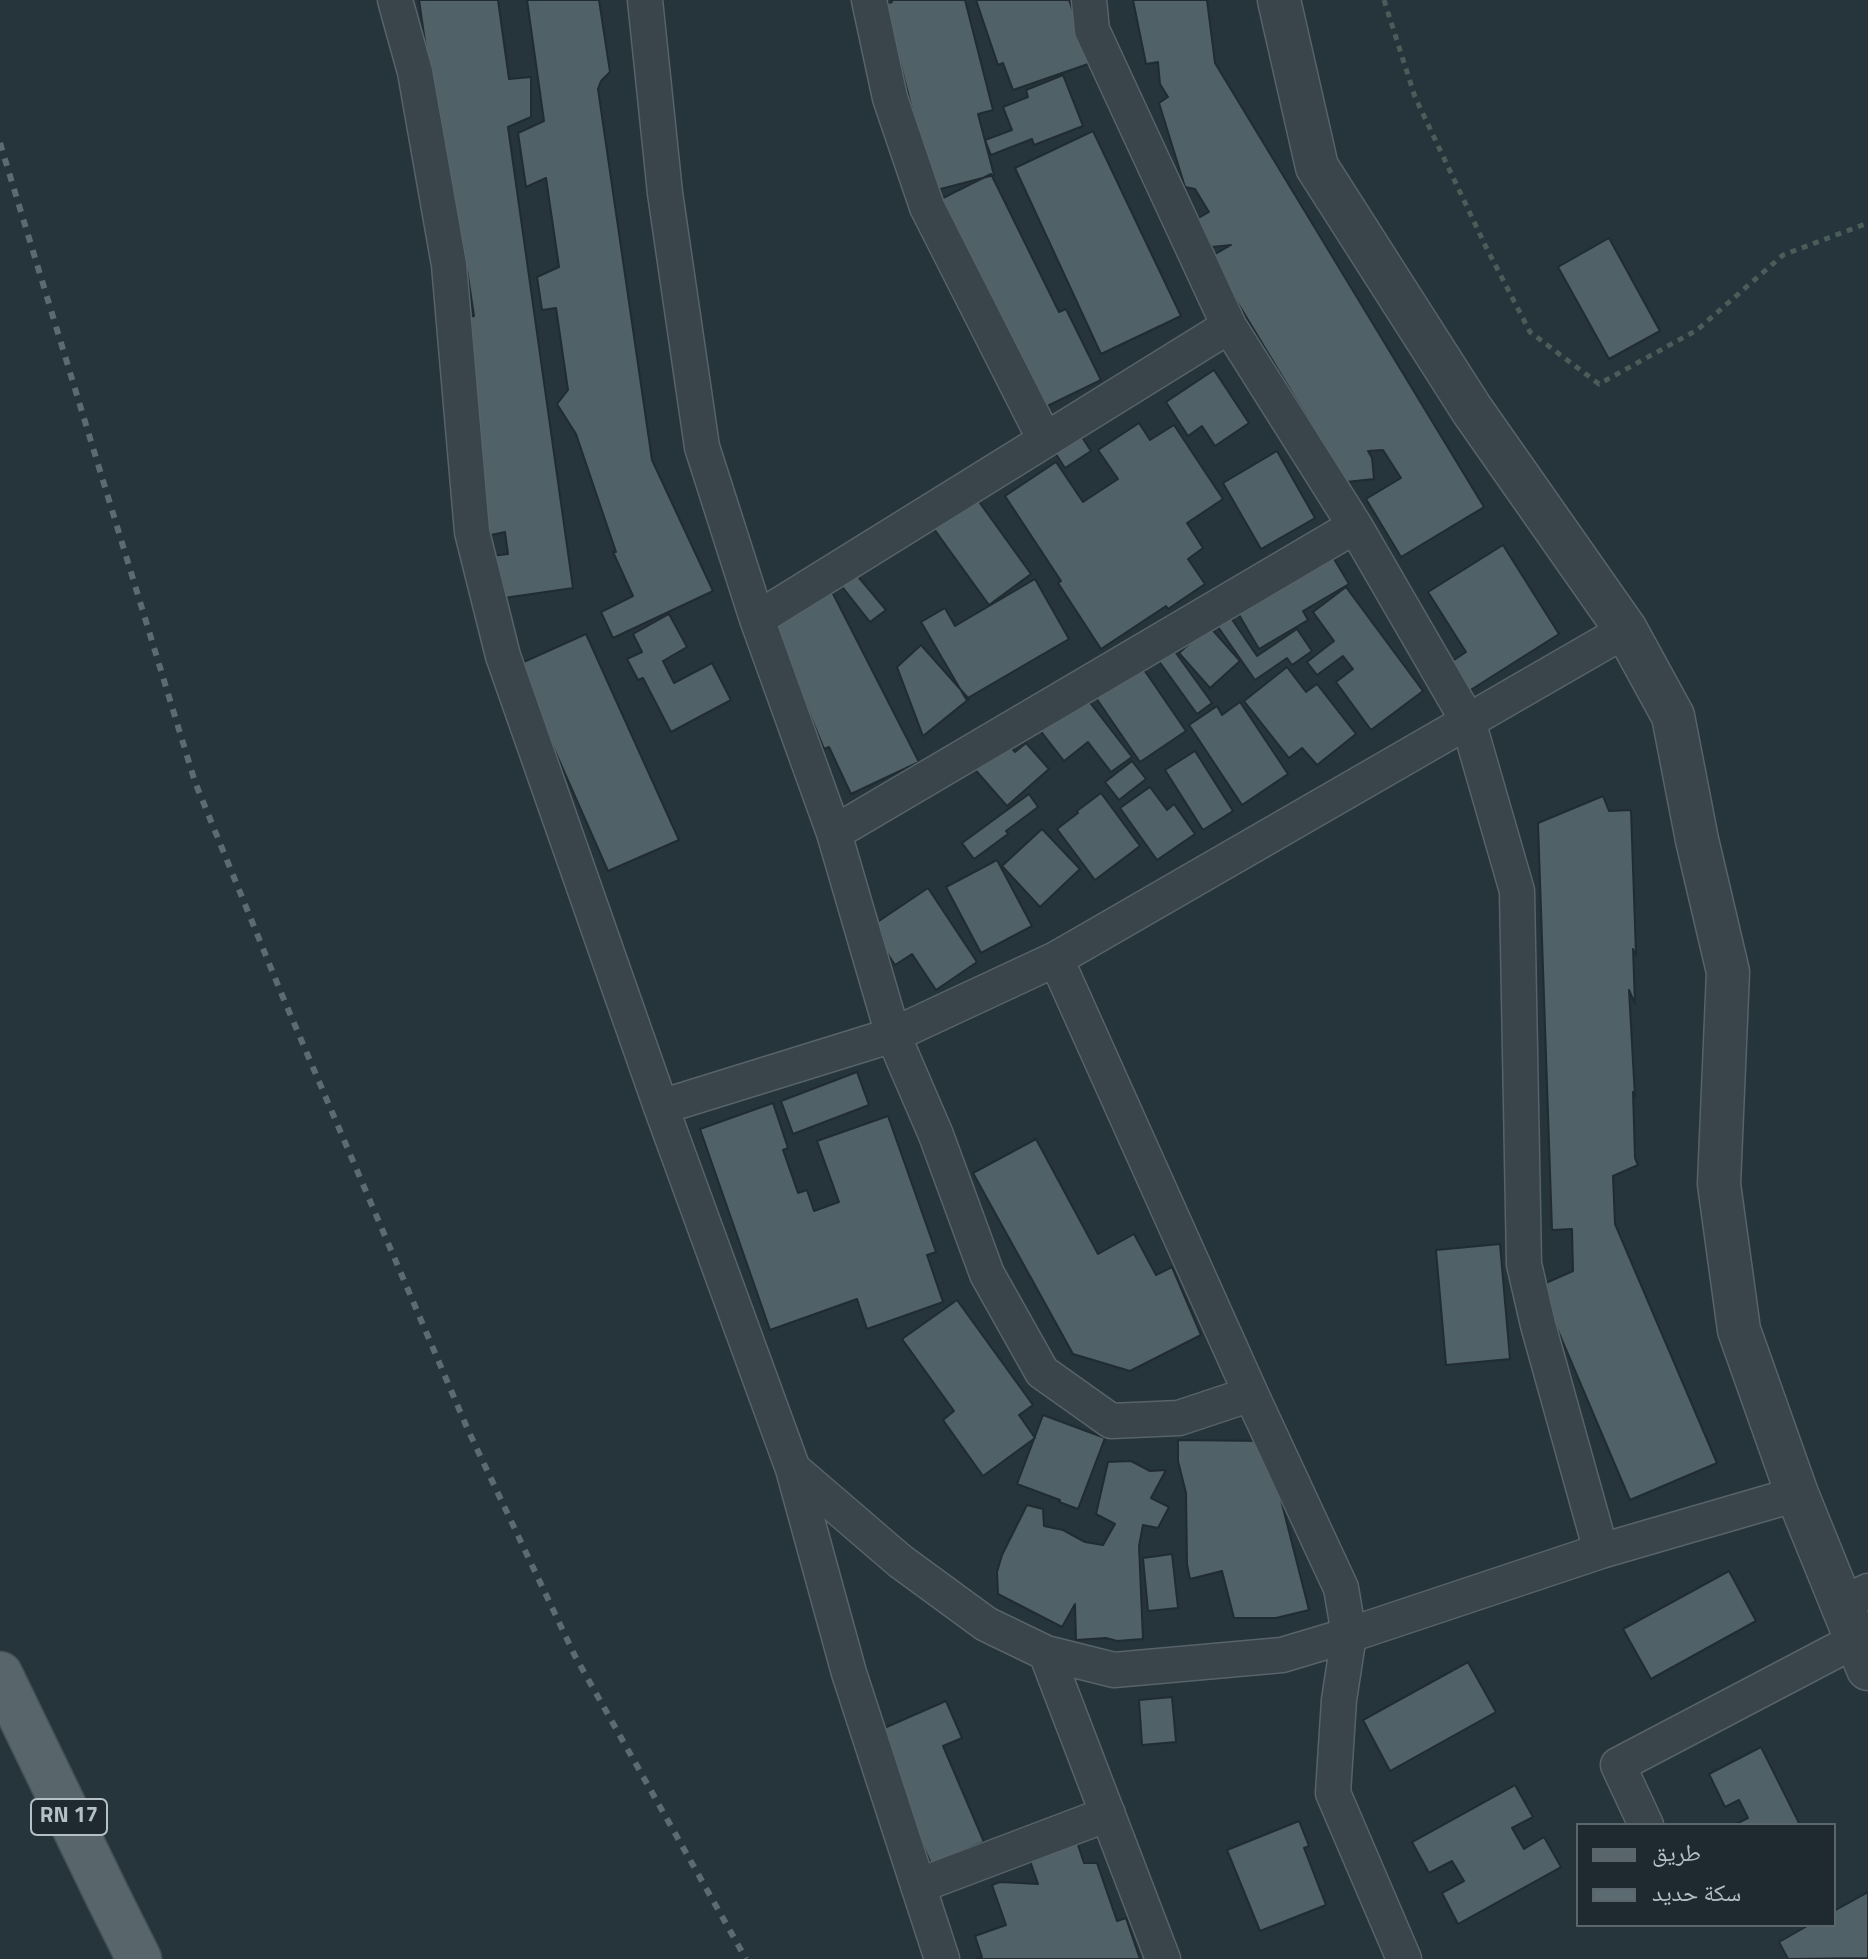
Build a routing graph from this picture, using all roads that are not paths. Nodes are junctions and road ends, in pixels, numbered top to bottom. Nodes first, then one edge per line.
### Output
1 (395, 0) edge
2 (645, 0) edge
3 (869, 0) edge
4 (1089, 0) edge
5 (1279, 0) edge
6 (1229, 326) junction
7 (1045, 440) junction
8 (1355, 526) junction
9 (757, 619) junction
10 (1626, 630) junction
11 (1468, 721) junction
12 (834, 833) junction
13 (1056, 959) junction
14 (893, 1035) junction
15 (661, 1107) junction
16 (1251, 1394) junction
17 (793, 1469) junction
18 (1797, 1494) junction
19 (1601, 1551) junction
20 (1858, 1626) edge
21 (1349, 1635) junction
22 (1046, 1653) junction
23 (0, 1674) edge
24 (1108, 1814) junction
25 (1645, 1823) edge
26 (918, 1886) junction
27 (139, 1959) edge
28 (942, 1959) edge
29 (1163, 1959) edge
30 (1404, 1959) edge

1 - 15 street
2 - 9 street
3 - 7 street
4 - 6 street
5 - 10 street
6 - 7 street
6 - 8 street
7 - 9 street
8 - 11 street
8 - 12 street
9 - 12 street
10 - 11 street
10 - 18 street
11 - 13 street
11 - 19 street
12 - 14 street
13 - 14 street
13 - 16 street
14 - 15 street
14 - 16 street
15 - 17 street
16 - 21 street
17 - 22 street
17 - 26 street
18 - 19 street
18 - 20 street
19 - 21 street
20 - 25 street
21 - 22 street
21 - 30 street
22 - 24 street
23 - 27 main road, RN 17
24 - 26 street
24 - 29 street
26 - 28 street

